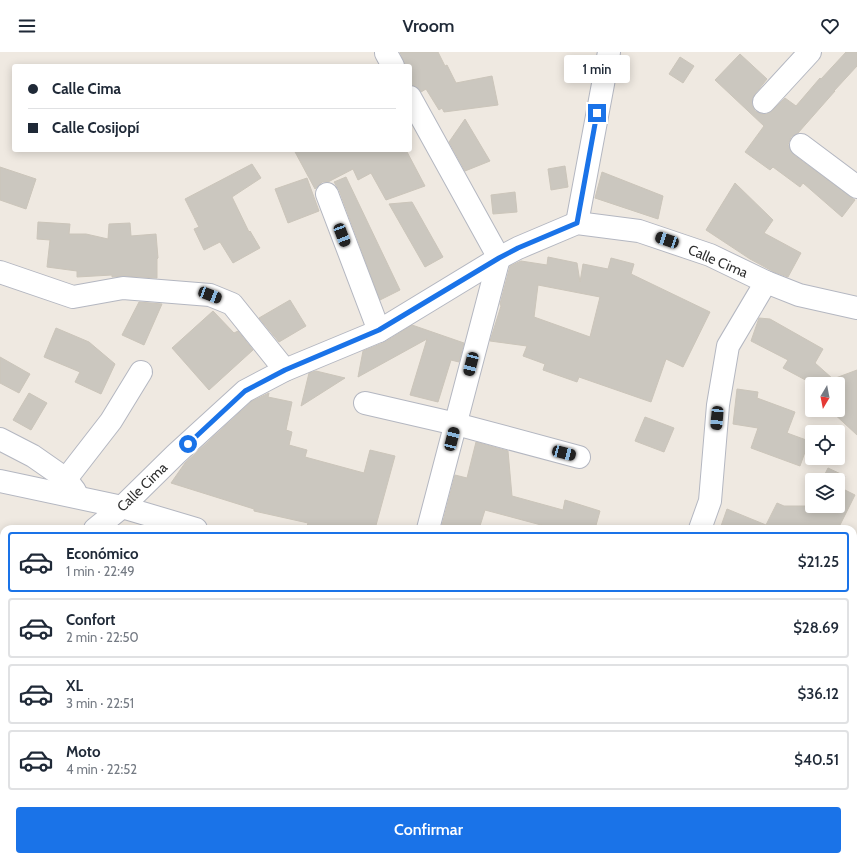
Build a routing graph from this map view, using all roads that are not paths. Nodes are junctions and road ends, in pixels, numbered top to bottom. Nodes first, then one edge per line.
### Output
1 (609, 52) edge
2 (802, 55) edge
3 (412, 101) edge
4 (764, 102) dead end
5 (801, 145) dead end
6 (857, 187) edge
7 (327, 194) dead end
8 (577, 223) junction
9 (499, 258) junction
10 (0, 272) edge
11 (766, 282) junction
12 (856, 309) edge
13 (379, 330) junction
14 (285, 370) junction
15 (141, 372) dead end
16 (365, 403) dead end
17 (456, 424) junction
18 (0, 439) edge
19 (579, 457) dead end
20 (66, 479) junction
21 (0, 480) edge
22 (80, 498) junction
23 (122, 507) junction
24 (99, 525) edge
25 (183, 525) edge
26 (429, 525) edge
27 (701, 525) edge

1 - 8 street
2 - 4 street
3 - 9 street
5 - 6 street
7 - 13 street
8 - 9 street, Calle Cima
8 - 11 street, Calle Cima
9 - 13 street, Calle Cima
9 - 17 street
10 - 14 street
11 - 12 street, Calle Cima
11 - 27 street
13 - 14 street, Calle Cima
14 - 23 street, Calle Cima
15 - 20 street
16 - 17 street
17 - 19 street
17 - 26 street
18 - 20 street
20 - 22 street
21 - 22 street
22 - 23 street
23 - 24 street, Calle Cima
23 - 25 street

